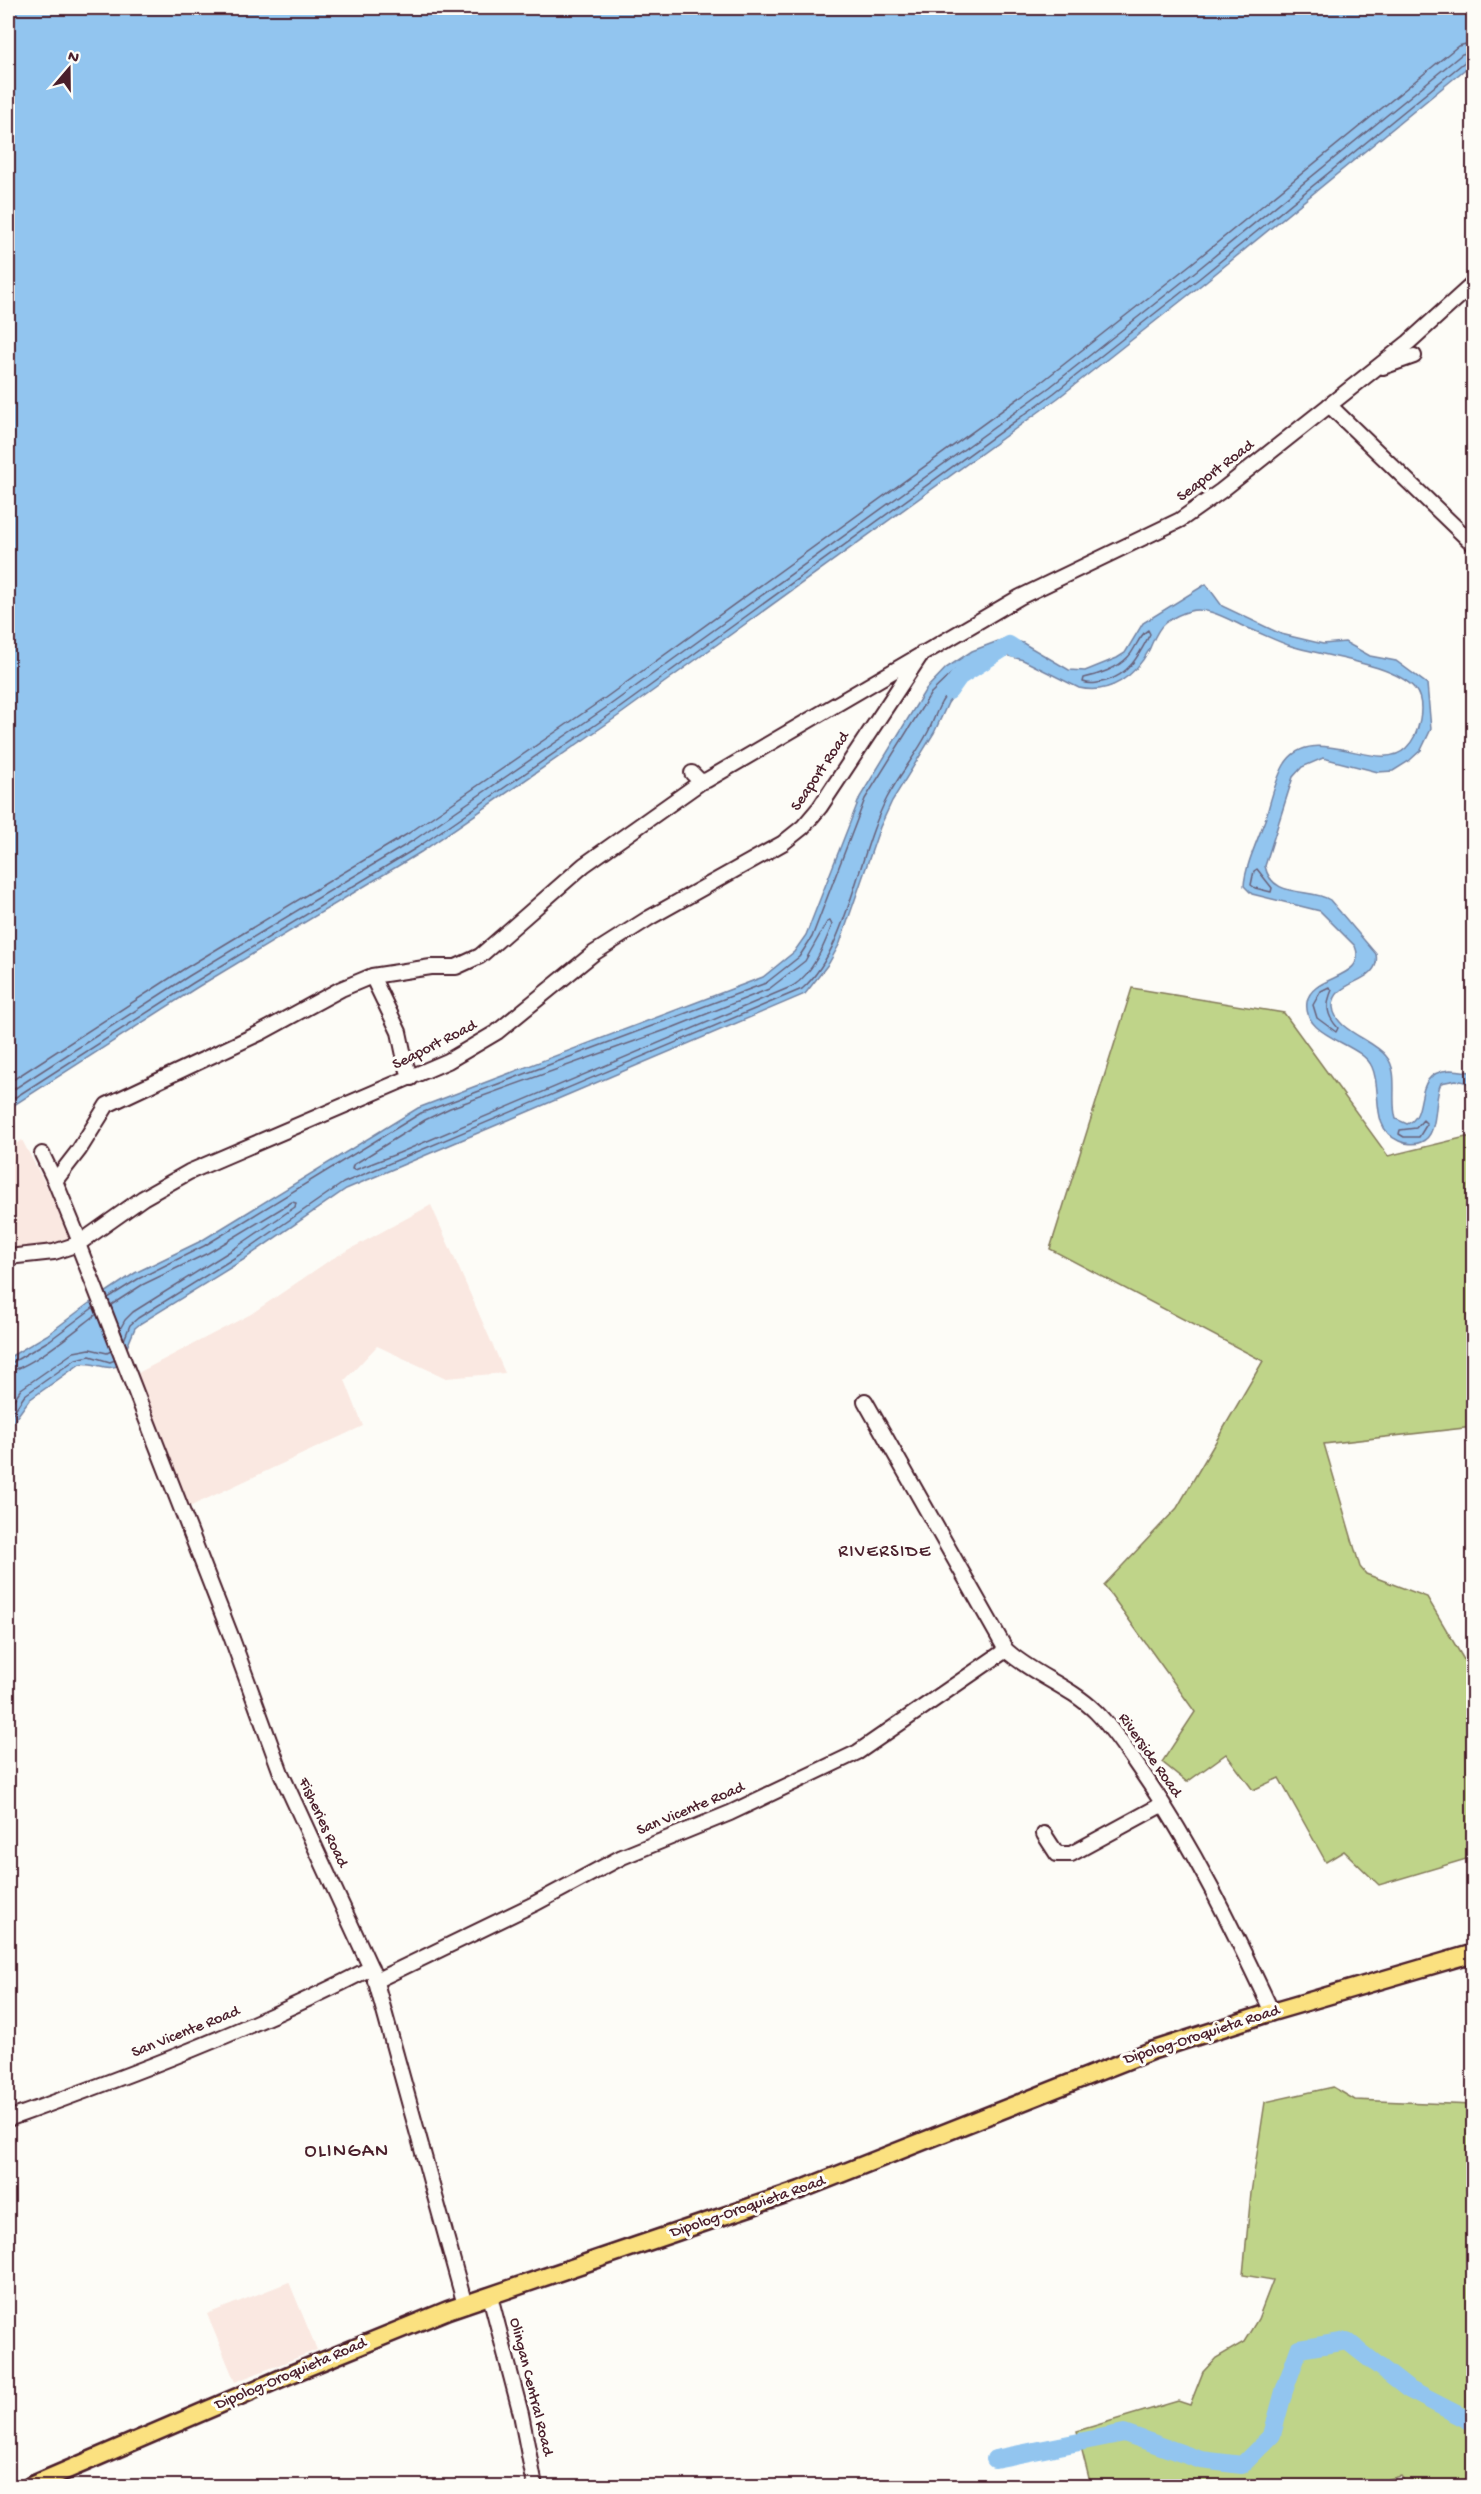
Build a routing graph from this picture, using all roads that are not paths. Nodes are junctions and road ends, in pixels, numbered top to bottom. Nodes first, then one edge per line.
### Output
1 (1473, 283) edge
2 (1414, 356) dead end
3 (1370, 373) junction
4 (1329, 405) junction
5 (1473, 545) edge
6 (922, 652) junction
7 (372, 976) junction
8 (411, 1078) junction
9 (42, 1154) dead end
10 (55, 1181) junction
11 (79, 1243) junction
12 (8, 1257) edge
13 (865, 1401) dead end
14 (1006, 1650) junction
15 (1163, 1804) junction
16 (1044, 1834) dead end
17 (1473, 1953) edge
18 (373, 1974) junction
19 (1272, 2012) junction
20 (8, 2119) edge
21 (490, 2296) junction
22 (465, 2305) junction
23 (30, 2487) edge
24 (535, 2487) edge

1 - 3 street, Seaport Road
2 - 3 street
3 - 4 street, Seaport Road
4 - 5 street
4 - 6 street, Seaport Road
6 - 7 street
6 - 8 street, Seaport Road
7 - 8 street
7 - 10 street
8 - 11 street, Seaport Road
9 - 10 street, Fisheries Road
10 - 11 street, Fisheries Road
11 - 12 street, Seaport Road
11 - 18 street, Fisheries Road
13 - 14 street, Riverside Road
14 - 15 street, Riverside Road
14 - 18 street, San Vicente Road
15 - 16 street
15 - 19 street, Riverside Road
17 - 19 main road, Dipolog-Oroquieta Road
18 - 20 street, San Vicente Road
18 - 22 street, Fisheries Road
19 - 21 main road, Dipolog-Oroquieta Road
21 - 22 main road, Dipolog-Oroquieta Road
21 - 24 street, Olingan Central Road
22 - 23 main road, Dipolog-Oroquieta Road

